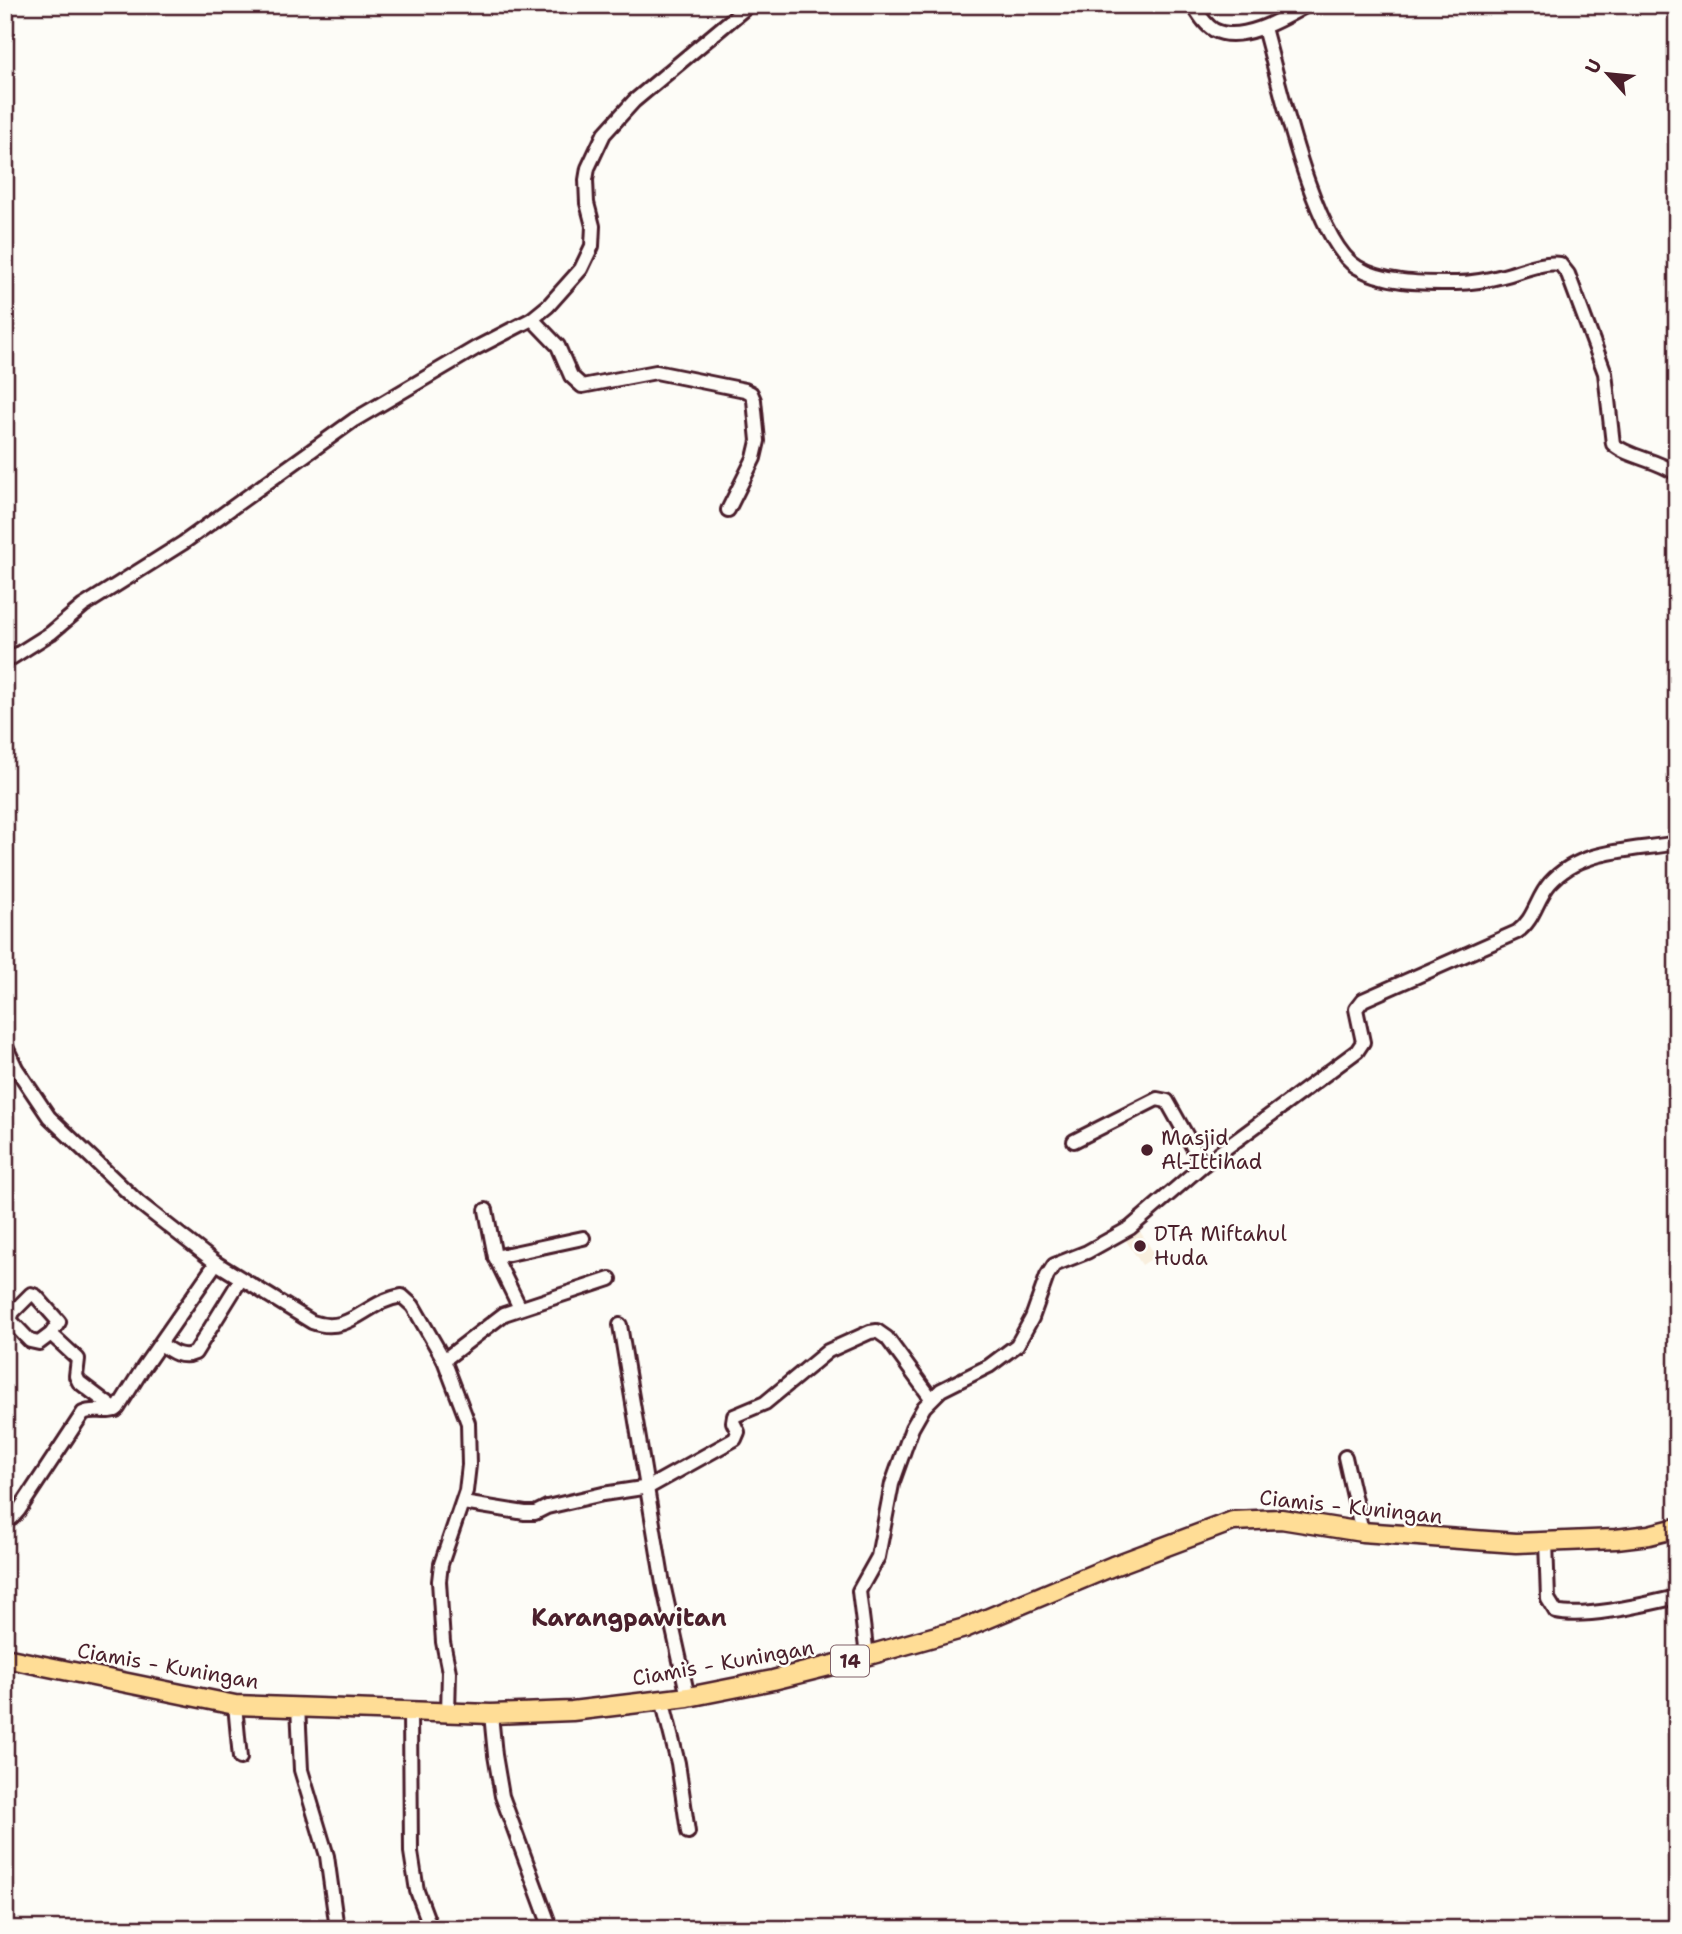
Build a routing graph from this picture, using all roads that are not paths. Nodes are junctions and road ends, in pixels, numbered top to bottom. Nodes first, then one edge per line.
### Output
1 (749, 5) edge
2 (1193, 5) edge
3 (1307, 5) edge
4 (1264, 28) junction
5 (532, 319) junction
6 (1677, 474) edge
7 (728, 510) dead end
8 (5, 662) edge
9 (1677, 843) edge
10 (5, 1045) edge
11 (1074, 1141) dead end
12 (1203, 1166) junction
13 (486, 1210) dead end
14 (583, 1238) dead end
15 (495, 1257) junction
16 (216, 1264) junction
17 (241, 1279) junction
18 (610, 1279) dead end
19 (520, 1308) junction
20 (621, 1325) dead end
21 (51, 1334) dead end
22 (161, 1344) junction
23 (444, 1360) junction
24 (932, 1398) junction
25 (116, 1410) junction
26 (1345, 1457) dead end
27 (649, 1487) junction
28 (463, 1503) junction
29 (5, 1520) edge
30 (1677, 1528) edge
31 (1362, 1532) junction
32 (1546, 1541) junction
33 (1677, 1597) edge
34 (867, 1656) junction
35 (5, 1658) edge
36 (688, 1697) junction
37 (662, 1699) junction
38 (235, 1704) junction
39 (298, 1706) junction
40 (410, 1710) junction
41 (448, 1713) junction
42 (491, 1714) junction
43 (240, 1758) dead end
44 (688, 1832) dead end
45 (429, 1923) dead end
46 (337, 1929) edge
47 (551, 1929) edge

1 - 5 street
2 - 4 street
3 - 4 street
4 - 6 street
5 - 7 street
5 - 8 street
9 - 12 street
10 - 16 street
11 - 12 street
12 - 24 street
13 - 15 street
14 - 15 street
15 - 19 street
16 - 17 street
16 - 22 street
17 - 22 street
17 - 23 street
18 - 19 street
19 - 23 street
20 - 27 street
21 - 25 street
22 - 25 street
23 - 28 street
24 - 27 street
24 - 34 street
25 - 29 street
26 - 31 street
27 - 28 street
27 - 36 street
28 - 41 street
30 - 32 highway, Ciamis - Kuningan / 14
31 - 32 highway, Ciamis - Kuningan / 14
31 - 34 highway, Ciamis - Kuningan / 14
32 - 33 street
34 - 36 highway, Ciamis - Kuningan / 14
35 - 38 highway, Ciamis - Kuningan / 14
36 - 37 highway, Ciamis - Kuningan / 14
37 - 42 highway, Ciamis - Kuningan / 14
37 - 44 street
38 - 39 highway, Ciamis - Kuningan / 14
38 - 43 street
39 - 40 highway, Ciamis - Kuningan / 14
39 - 46 street
40 - 41 highway, Ciamis - Kuningan / 14
40 - 45 street
41 - 42 highway, Ciamis - Kuningan / 14
42 - 47 street

